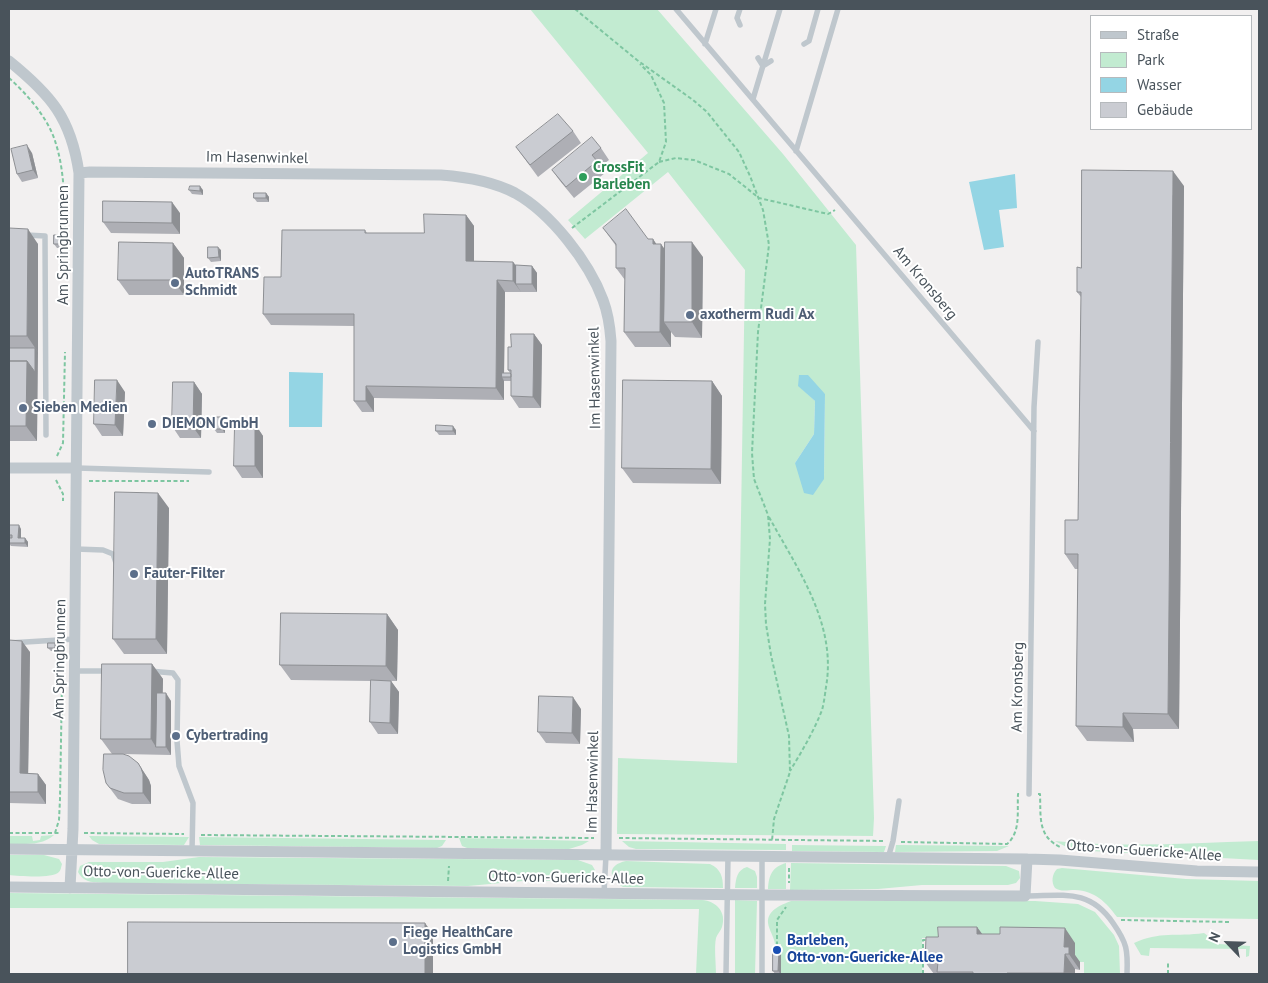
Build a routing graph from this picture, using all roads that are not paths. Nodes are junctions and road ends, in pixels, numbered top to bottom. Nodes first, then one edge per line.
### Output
1 (676, 9) edge
2 (716, 9) edge
3 (740, 9) edge
4 (780, 9) edge
5 (818, 9) edge
6 (838, 9) edge
7 (740, 25) dead end
8 (705, 44) junction
9 (804, 44) dead end
10 (758, 58) dead end
11 (9, 61) edge
12 (771, 62) dead end
13 (763, 66) junction
14 (753, 100) junction
15 (796, 151) junction
16 (79, 173) junction
17 (18, 235) edge
18 (1038, 342) dead end
19 (36, 360) edge
20 (46, 360) junction
21 (1034, 431) junction
22 (46, 435) dead end
23 (9, 468) edge
24 (77, 468) junction
25 (209, 472) dead end
26 (76, 549) junction
27 (116, 572) edge
28 (75, 639) junction
29 (9, 643) edge
30 (75, 671) junction
31 (115, 671) edge
32 (142, 671) edge
33 (1029, 794) road end
34 (899, 801) dead end
35 (9, 849) edge
36 (72, 850) junction
37 (192, 851) junction
38 (606, 855) junction
39 (728, 856) junction
40 (762, 856) junction
41 (888, 858) junction
42 (1027, 859) junction
43 (1259, 872) edge
44 (9, 887) edge
45 (70, 888) junction
46 (604, 893) junction
47 (727, 895) junction
48 (762, 895) junction
49 (1025, 896) junction
50 (726, 974) edge
51 (762, 974) edge
52 (1127, 974) edge

1 - 8 lane, Am Kronsberg
2 - 8 lane
3 - 7 lane
4 - 13 lane
5 - 9 lane
6 - 15 lane
8 - 14 lane, Am Kronsberg
10 - 13 lane
11 - 16 street, Am Springbrunnen
12 - 13 lane
13 - 14 lane
14 - 15 lane, Am Kronsberg
15 - 21 lane, Am Kronsberg
16 - 24 street, Am Springbrunnen
16 - 38 street, Im Hasenwinkel
17 - 20 lane
18 - 21 lane, Am Kronsberg
19 - 20 lane
20 - 22 lane
21 - 33 lane, Am Kronsberg
23 - 24 street
24 - 25 lane
24 - 26 street, Am Springbrunnen
26 - 27 lane
26 - 28 street, Am Springbrunnen
28 - 29 lane
28 - 30 street, Am Springbrunnen
30 - 31 lane
30 - 36 street, Am Springbrunnen
32 - 37 lane
34 - 41 lane
35 - 36 street, Otto-von-Guericke-Allee
36 - 37 street, Otto-von-Guericke-Allee
36 - 45 street, Otto-von-Guericke-Allee
37 - 38 street, Otto-von-Guericke-Allee
38 - 39 street, Otto-von-Guericke-Allee
38 - 46 lane
39 - 40 street, Otto-von-Guericke-Allee
39 - 47 lane
40 - 41 street, Otto-von-Guericke-Allee
40 - 48 lane
41 - 42 street, Otto-von-Guericke-Allee
42 - 43 street, Otto-von-Guericke-Allee
42 - 49 street
44 - 45 street, Otto-von-Guericke-Allee
45 - 46 street, Otto-von-Guericke-Allee
46 - 47 street, Otto-von-Guericke-Allee
47 - 48 street, Otto-von-Guericke-Allee
47 - 50 lane
48 - 49 street, Otto-von-Guericke-Allee
48 - 51 lane
49 - 52 lane

